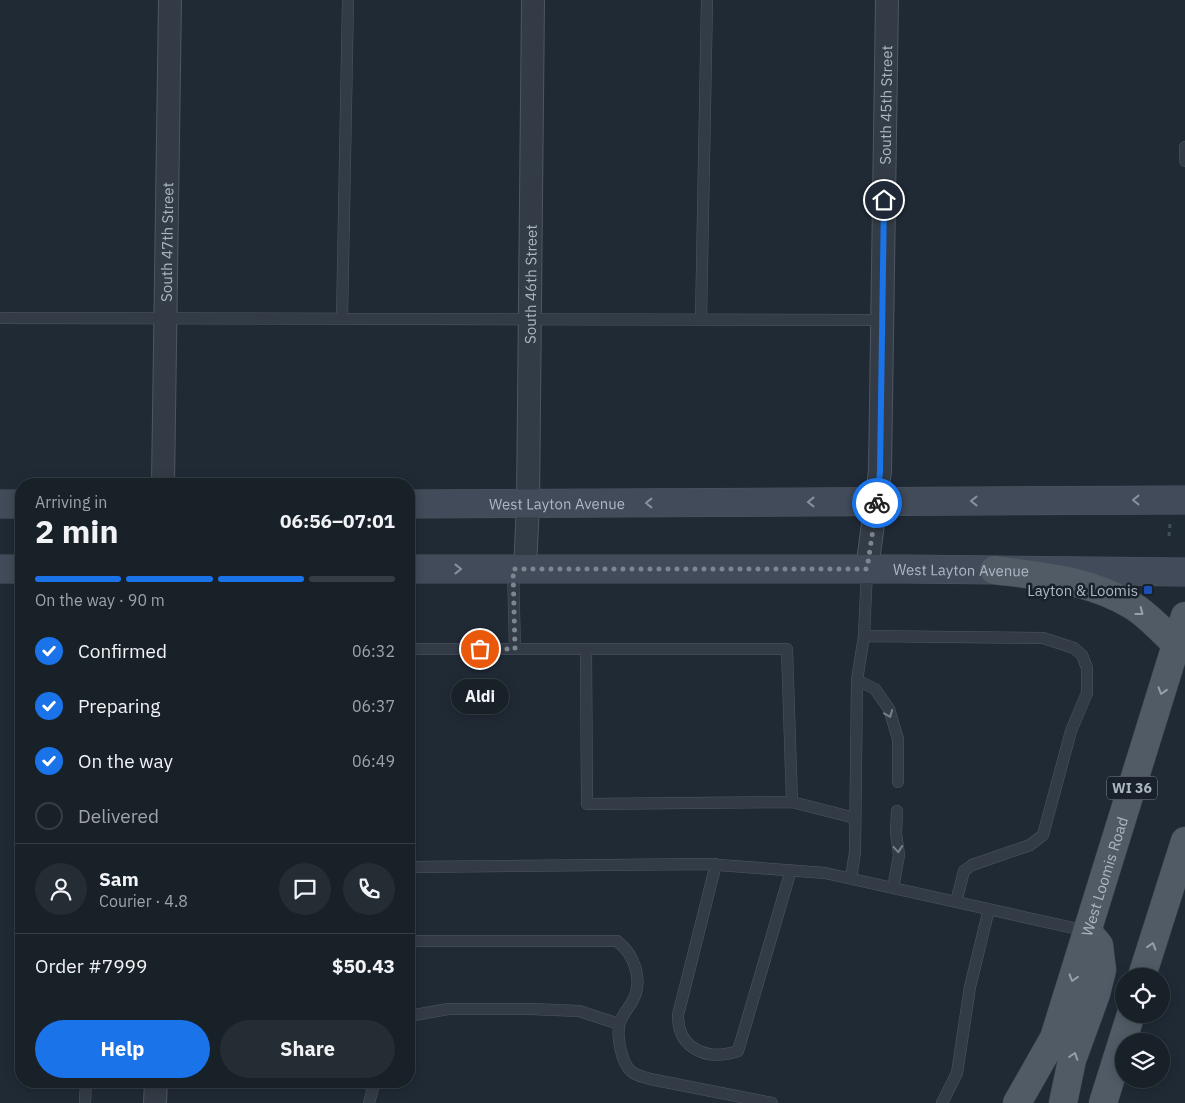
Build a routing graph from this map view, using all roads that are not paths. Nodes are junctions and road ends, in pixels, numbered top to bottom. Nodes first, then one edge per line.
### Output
1 (170, 0) edge
2 (348, 0) edge
3 (533, 0) edge
4 (706, 0) edge
5 (887, 0) edge
6 (1185, 147) edge
7 (1185, 161) edge
8 (0, 318) edge
9 (165, 318) junction
10 (342, 319) junction
11 (530, 320) junction
12 (701, 320) junction
13 (882, 320) junction
14 (163, 478) edge
15 (877, 502) junction
16 (0, 504) edge
17 (15, 504) edge
18 (415, 504) edge
19 (528, 504) junction
20 (1178, 510) edge
21 (0, 569) edge
22 (15, 569) edge
23 (415, 569) edge
24 (519, 569) junction
25 (867, 569) junction
26 (994, 570) junction
27 (1185, 572) edge
28 (1185, 616) edge
29 (864, 636) junction
30 (1176, 644) junction
31 (415, 648) edge
32 (515, 649) junction
33 (586, 649) junction
34 (857, 680) junction
35 (898, 782) dead end
36 (792, 802) junction
37 (897, 811) dead end
38 (855, 818) junction
39 (1185, 841) edge
40 (716, 864) junction
41 (415, 867) edge
42 (791, 870) junction
43 (1180, 875) edge
44 (851, 878) junction
45 (893, 888) junction
46 (956, 902) junction
47 (989, 909) junction
48 (1087, 931) junction
49 (415, 941) edge
50 (1145, 968) edge
51 (415, 1015) edge
52 (1128, 1023) edge
53 (619, 1024) junction
54 (86, 1088) edge
55 (156, 1088) edge
56 (373, 1088) edge
57 (85, 1103) edge
58 (156, 1103) edge
59 (369, 1103) edge
60 (772, 1103) edge
61 (942, 1103) edge
62 (1017, 1103) edge
63 (1063, 1103) edge
64 (1103, 1103) edge

1 - 9 street, South 47th Street
2 - 10 lane
3 - 11 street, South 46th Street
4 - 12 lane
5 - 13 street, South 45th Street
6 - 7 lane
8 - 9 lane
9 - 10 lane
9 - 14 street, South 47th Street
10 - 11 lane
11 - 12 lane
11 - 19 street, South 46th Street
12 - 13 lane
13 - 15 street, South 45th Street
15 -> 19 main road, West Layton Avenue
20 -> 15 main road, West Layton Avenue
15 - 25 street, South 45th Street
16 - 17 main road
18 - 19 main road, West Layton Avenue
19 - 24 street, South 46th Street
21 - 22 main road
23 -> 24 main road, West Layton Avenue
24 - 25 main road, West Layton Avenue
24 - 32 lane
25 - 26 main road, West Layton Avenue
25 - 29 lane
26 - 27 main road, West Layton Avenue
26 -> 30 main road
28 - 30 main road, West Loomis Road / WI 36
29 - 34 lane
29 - 46 lane
30 -> 48 main road, West Loomis Road / WI 36
31 - 32 lane
32 - 33 lane
33 - 36 lane
33 - 36 lane
34 -> 35 lane
34 - 38 lane
36 - 38 lane
37 -> 45 lane
38 - 44 lane
39 - 43 main road
40 - 41 lane
40 - 42 lane
40 - 42 lane
42 - 44 lane
50 -> 43 main road
44 - 45 lane
45 - 46 lane
46 - 47 lane
47 - 48 lane
47 - 61 lane
48 -> 62 main road, West Loomis Road / WI 36
63 -> 48 main road
49 - 53 lane
51 - 53 lane
52 - 64 main road
53 - 60 lane
54 - 57 lane
55 - 58 street
56 - 59 lane

